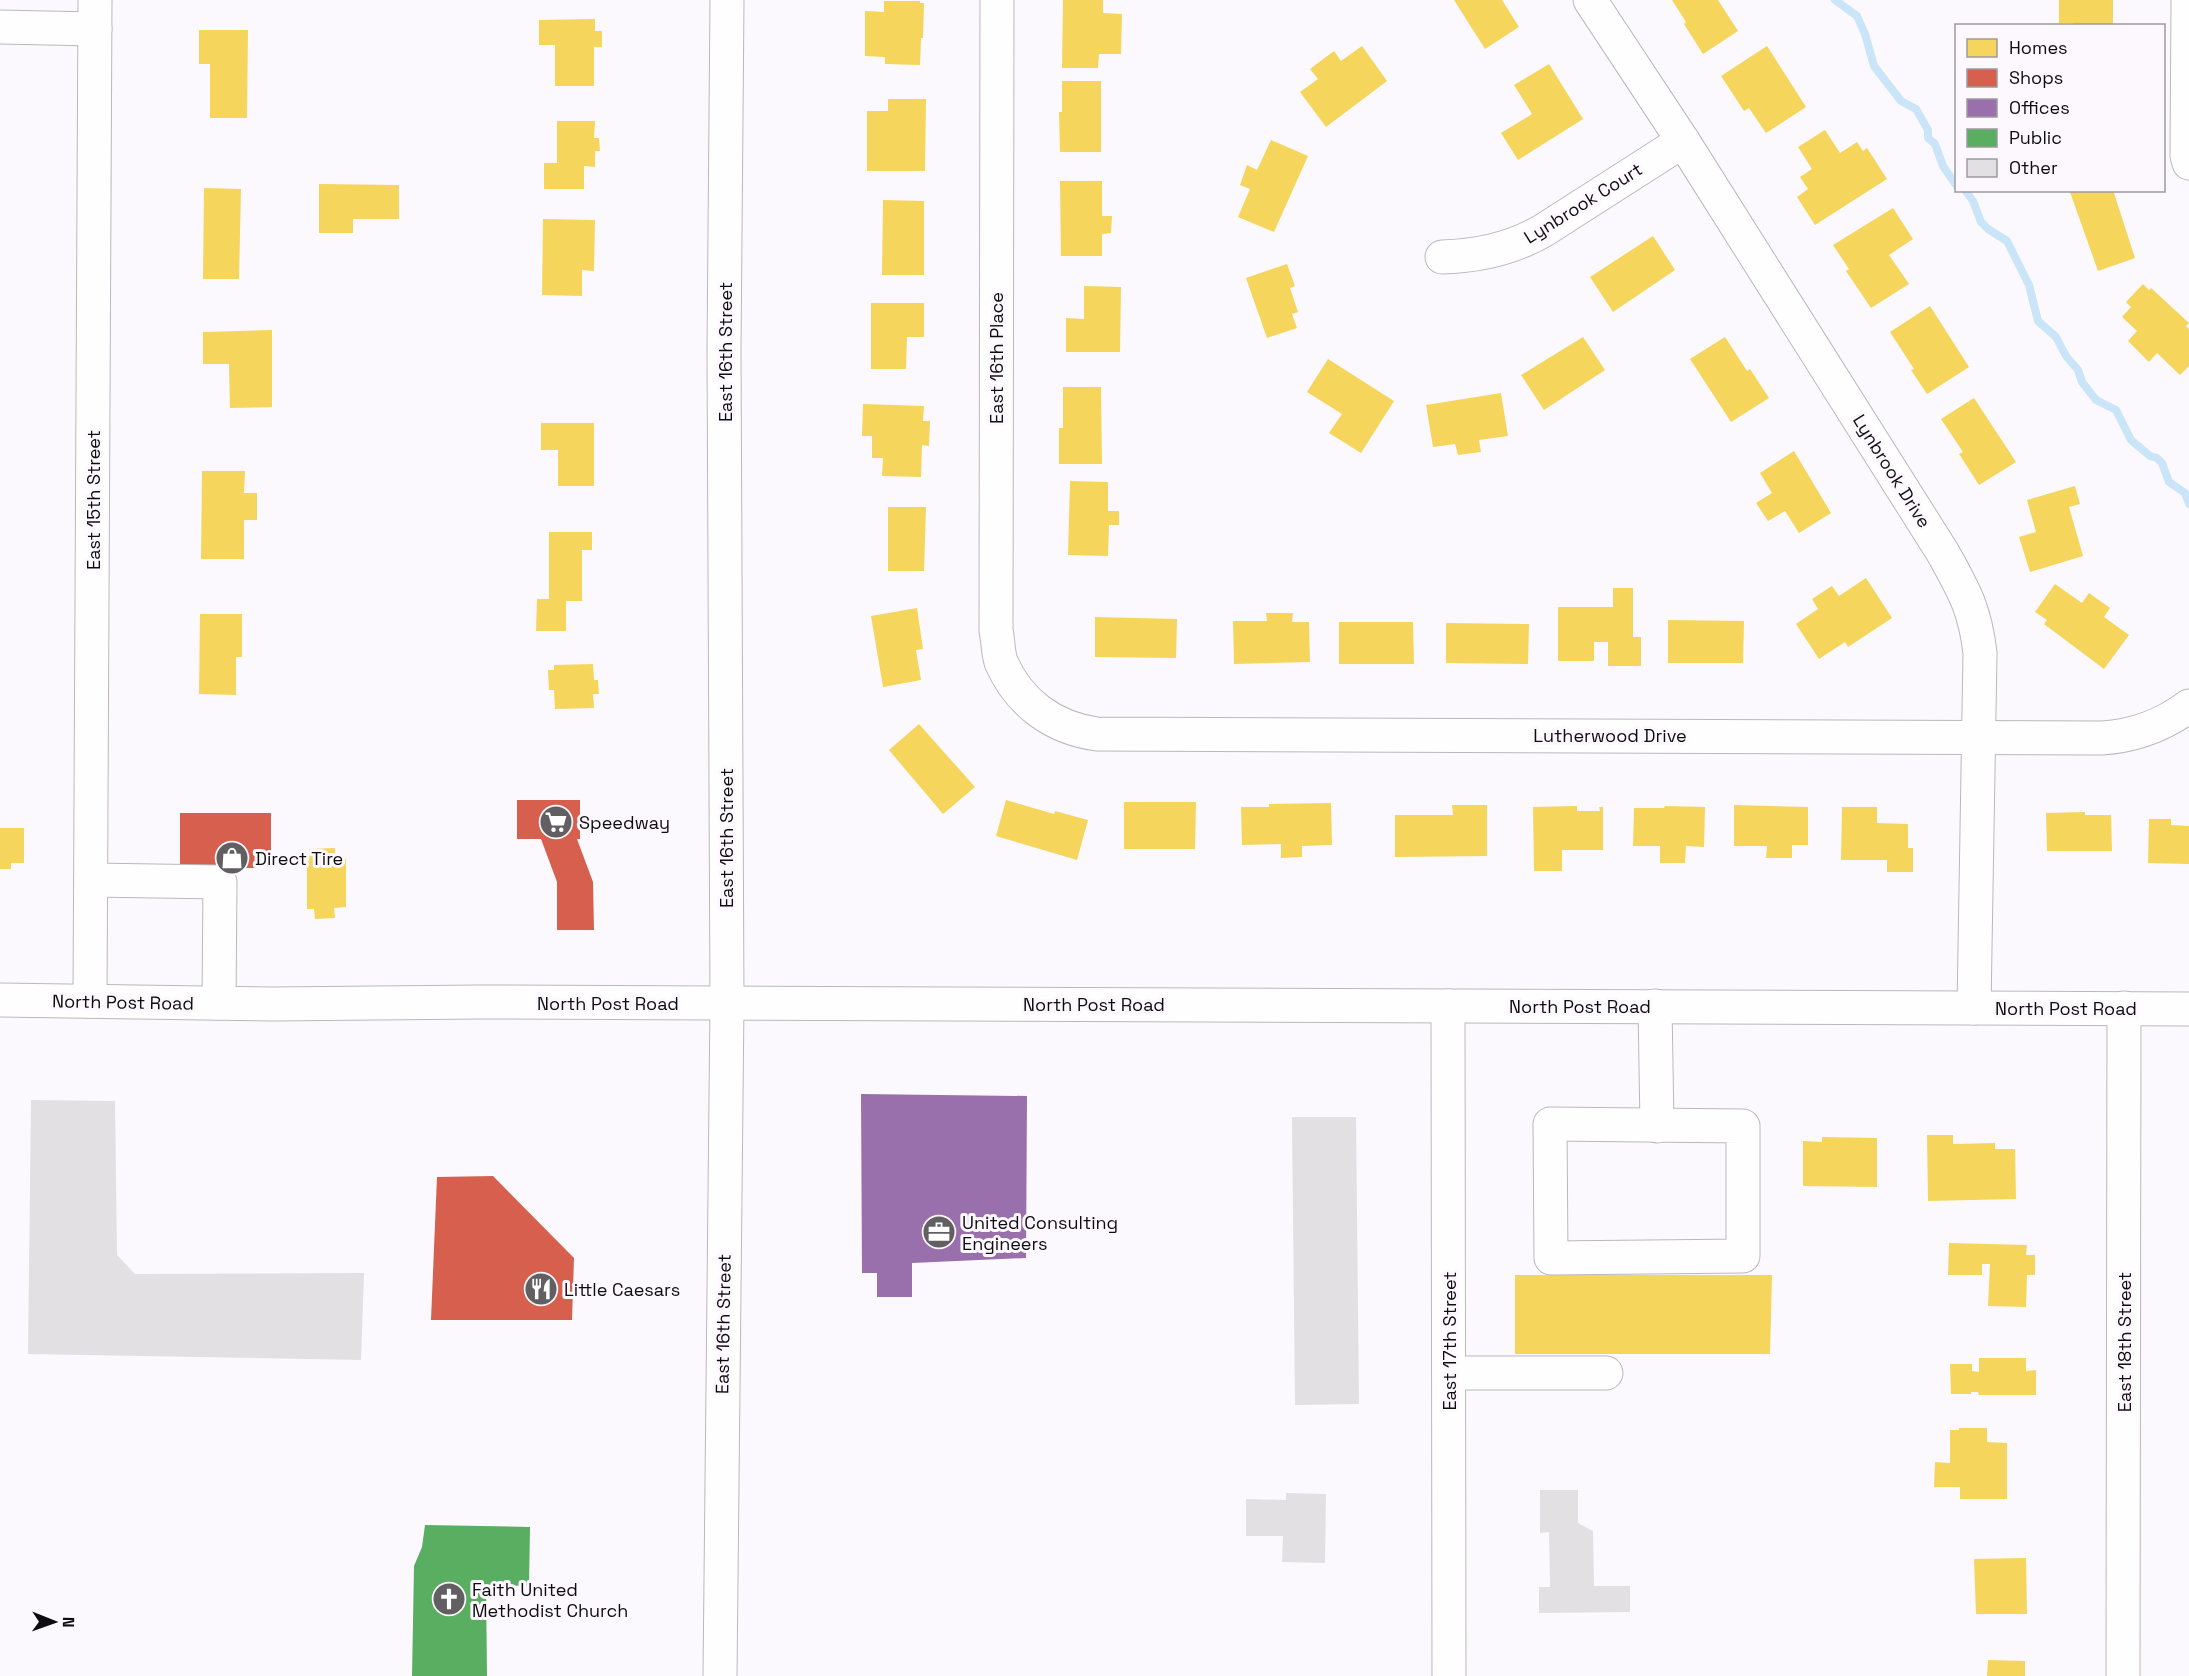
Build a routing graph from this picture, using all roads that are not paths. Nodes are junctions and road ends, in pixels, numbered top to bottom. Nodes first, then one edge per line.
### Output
1 (727, 0) edge
2 (997, 0) edge
3 (1590, 0) edge
4 (2188, 0) edge
5 (95, 15) edge
6 (0, 27) edge
7 (1683, 141) junction
8 (2189, 163) edge
9 (1443, 257) dead end
10 (1031, 706) joint
11 (2189, 706) edge
12 (1978, 736) junction
13 (91, 880) junction
14 (0, 1000) edge
15 (90, 1001) junction
16 (219, 1003) junction
17 (727, 1003) junction
18 (1449, 1006) junction
19 (1655, 1006) junction
20 (1974, 1008) junction
21 (2124, 1008) junction
22 (2189, 1009) edge
23 (1657, 1126) junction
24 (1449, 1373) junction
25 (1606, 1373) dead end
26 (720, 1676) edge
27 (1449, 1676) edge
28 (2123, 1676) edge

1 - 17 street, East 16th Street
2 - 10 street, East 16th Place
3 - 7 street, Lynbrook Drive
4 - 8 street
5 - 6 street
5 - 13 street, East 15th Street
7 - 9 street, Lynbrook Court
7 - 12 street, Lynbrook Drive
10 - 12 street, Lutherwood Drive
11 - 12 street, Lutherwood Drive
12 - 20 street, Lynbrook Drive
13 - 15 street, East 15th Street
13 - 16 street
14 - 15 street, North Post Road
15 - 16 street, North Post Road
16 - 17 street, North Post Road
17 - 18 street, North Post Road
17 - 26 street, East 16th Street
18 - 19 street, North Post Road
18 - 24 street, East 17th Street
19 - 20 street, North Post Road
19 - 23 street
20 - 21 street, North Post Road
21 - 22 street, North Post Road
21 - 28 street, East 18th Street
23 - 23 street
24 - 25 street
24 - 27 street, East 17th Street

